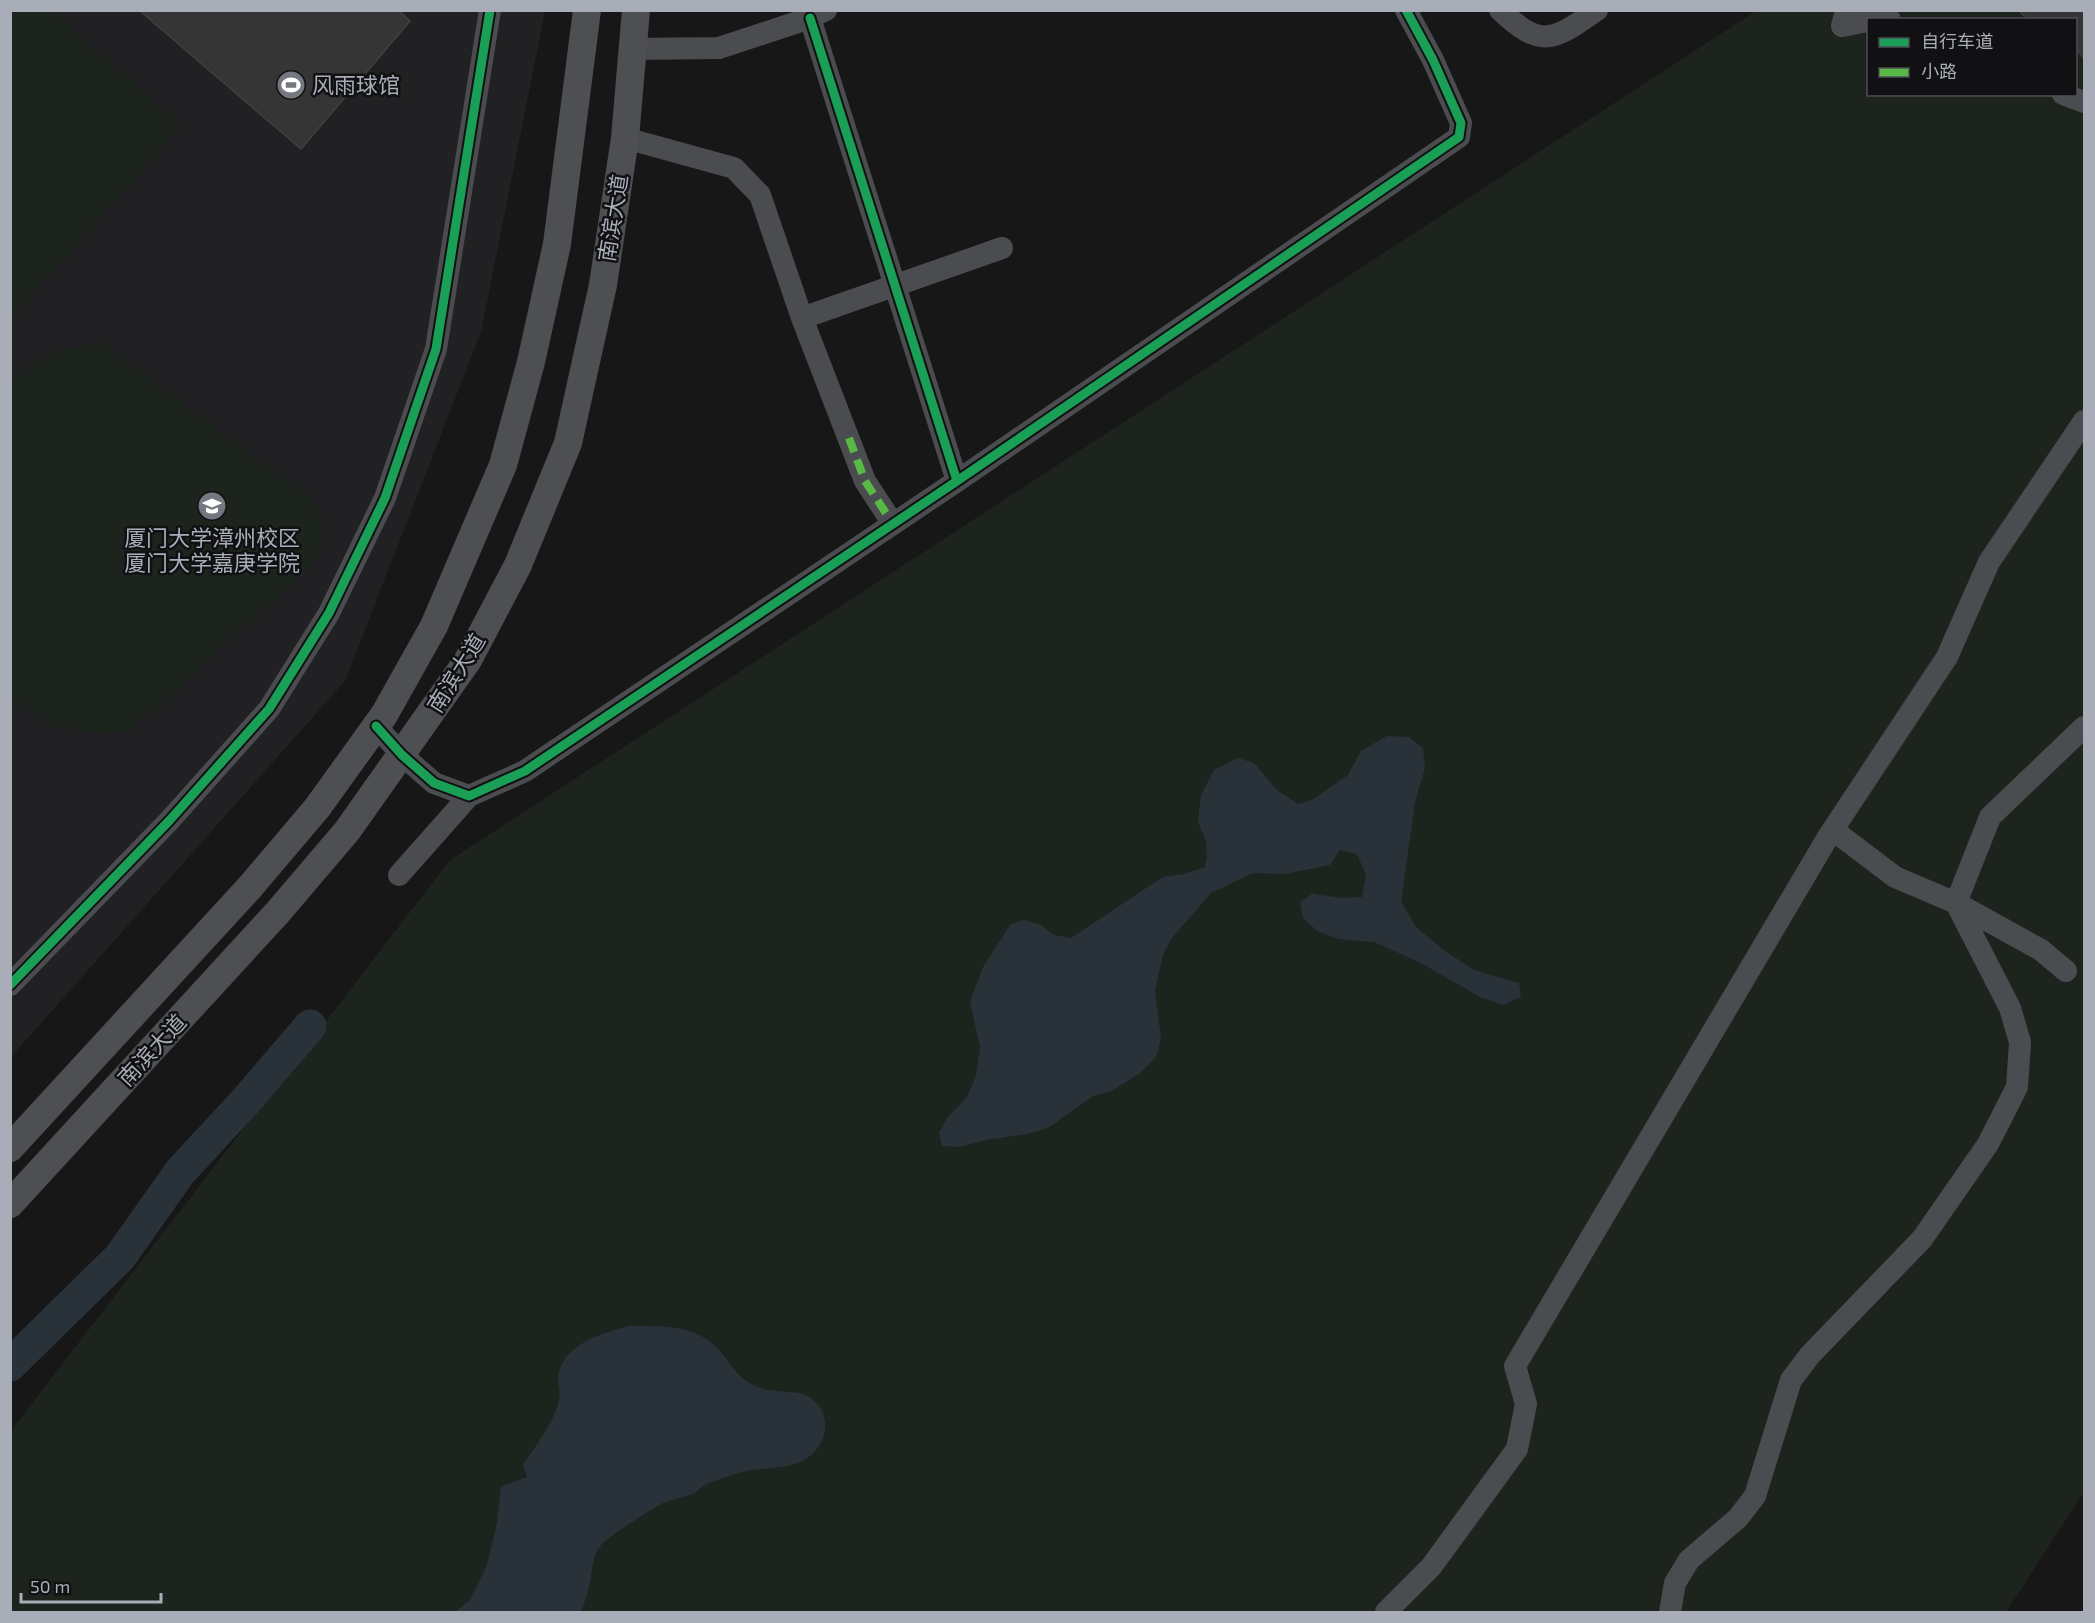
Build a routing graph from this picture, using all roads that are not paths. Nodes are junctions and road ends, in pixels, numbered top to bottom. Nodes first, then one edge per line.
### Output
1 (490, 10) edge
2 (587, 10) edge
3 (636, 10) edge
4 (1406, 10) edge
5 (1500, 10) edge
6 (1597, 10) edge
7 (1846, 10) edge
8 (818, 14) edge
9 (1867, 20) edge
10 (632, 50) junction
11 (2068, 96) edge
12 (2085, 102) edge
13 (625, 138) junction
14 (1002, 248) dead end
15 (895, 285) junction
16 (802, 318) junction
17 (2085, 422) edge
18 (957, 481) junction
19 (893, 524) junction
20 (376, 726) junction
21 (2085, 727) edge
22 (402, 755) junction
23 (468, 796) junction
24 (1833, 830) junction
25 (399, 875) dead end
26 (1956, 903) junction
27 (15, 971) edge
28 (2066, 971) dead end
29 (10, 1148) edge
30 (10, 1204) edge
31 (1386, 1612) edge
32 (1670, 1612) edge

1 - 27 street
2 - 20 main road, 南滨大道
3 - 10 main road, 南滨大道
4 - 18 street
5 - 6 street
7 - 9 street
8 - 10 street
8 - 15 street
10 - 13 main road, 南滨大道
11 - 12 street
13 - 16 street
13 - 22 main road, 南滨大道
14 - 15 street
15 - 16 street
15 - 18 street
16 - 19 street
17 - 24 street
18 - 19 street
19 - 23 street
20 - 22 street
20 - 29 main road, 南滨大道
21 - 26 street
22 - 23 street
22 - 30 main road, 南滨大道
23 - 25 street
24 - 26 street
24 - 31 street
26 - 28 street
26 - 32 street

